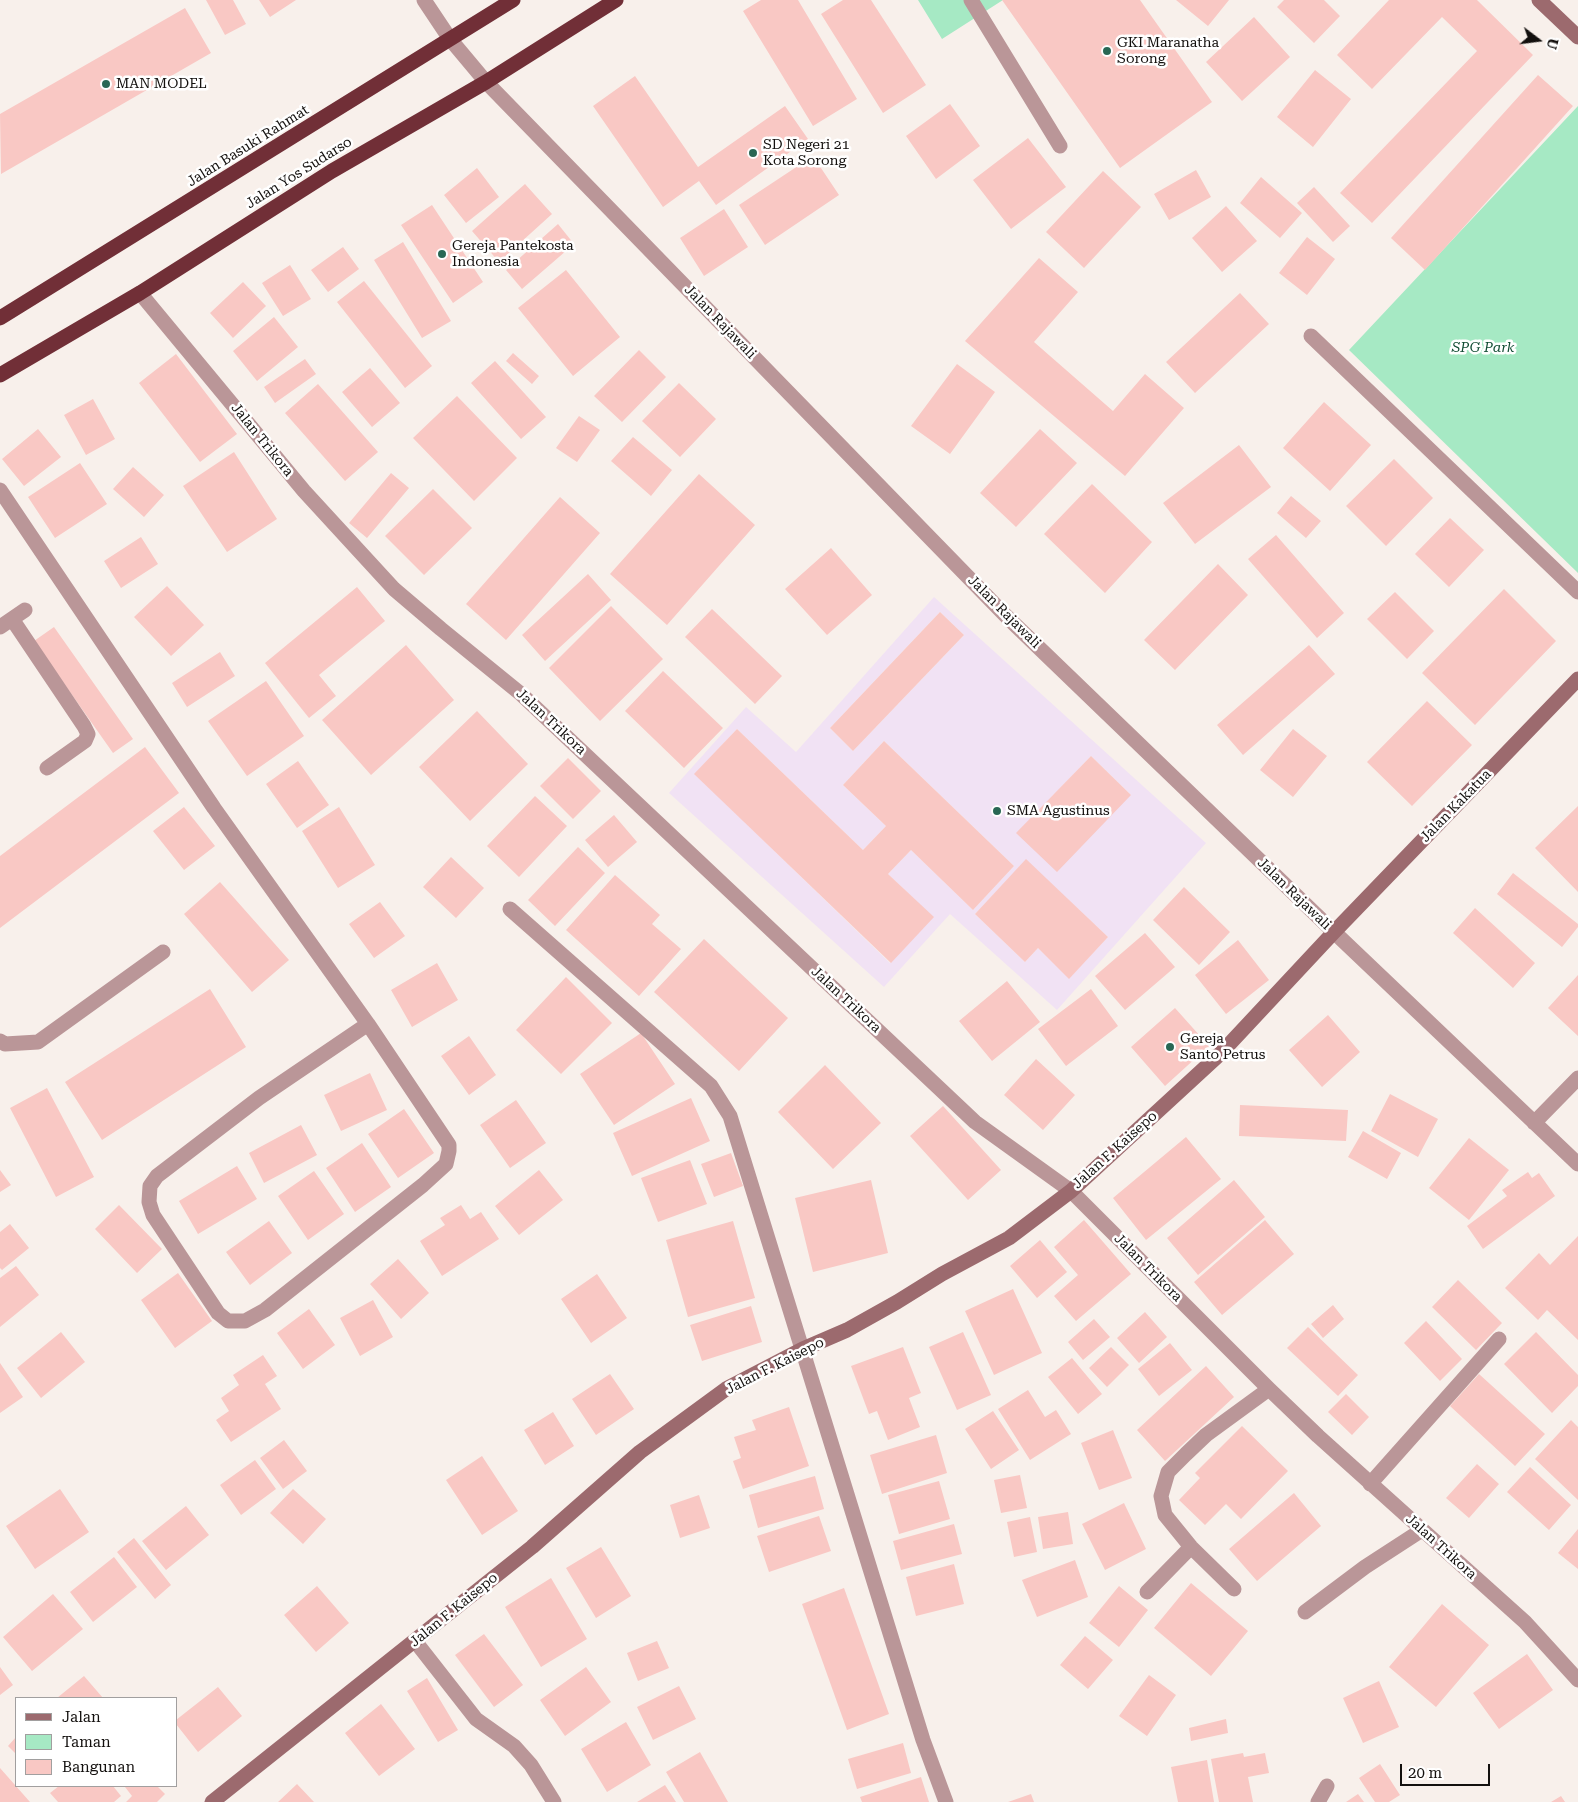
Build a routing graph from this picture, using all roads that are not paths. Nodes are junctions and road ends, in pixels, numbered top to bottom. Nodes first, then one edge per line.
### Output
1 (424, 0) edge
2 (513, 0) edge
3 (616, 0) edge
4 (971, 0) edge
5 (1539, 0) edge
6 (1578, 37) edge
7 (450, 39) junction
8 (486, 82) junction
9 (1060, 146) dead end
10 (140, 293) junction
11 (0, 318) edge
12 (1312, 336) dead end
13 (0, 375) edge
14 (0, 490) edge
15 (1578, 592) edge
16 (25, 610) dead end
17 (6, 623) edge
18 (1578, 679) edge
19 (47, 768) dead end
20 (510, 909) dead end
21 (1334, 932) junction
22 (163, 952) dead end
23 (368, 1024) junction
24 (0, 1041) edge
25 (1578, 1078) edge
26 (1534, 1123) junction
27 (1578, 1164) edge
28 (1071, 1191) junction
29 (1500, 1339) dead end
30 (803, 1349) junction
31 (1269, 1389) junction
32 (1370, 1484) junction
33 (1422, 1530) junction
34 (1191, 1548) junction
35 (1234, 1589) dead end
36 (1147, 1592) dead end
37 (1305, 1612) dead end
38 (415, 1641) junction
39 (1578, 1680) edge
40 (1327, 1786) dead end
41 (212, 1802) edge
42 (554, 1802) edge
43 (946, 1802) edge
44 (1318, 1802) edge

1 - 7 street, Jalan Rajawali
2 - 7 highway, Jalan Basuki Rahmat
3 - 8 highway, Jalan Yos Sudarso
4 - 9 street
5 - 6 street
7 - 8 street, Jalan Rajawali
7 - 11 highway, Jalan Basuki Rahmat
8 - 10 highway, Jalan Yos Sudarso
8 - 21 street, Jalan Rajawali
10 - 13 highway, Jalan Yos Sudarso
10 - 28 street, Jalan Trikora
12 - 15 street
14 - 23 street
16 - 17 street
17 - 19 street
18 - 21 street, Jalan Kakatua
20 - 30 street
21 - 26 street, Jalan Rajawali
21 - 28 street, Jalan F. Kaisepo
22 - 24 street
23 - 23 street
25 - 26 street
26 - 27 street, Jalan Rajawali
28 - 30 street, Jalan F. Kaisepo
28 - 31 street, Jalan Trikora
29 - 32 street
30 - 38 street, Jalan F. Kaisepo
30 - 43 street
31 - 32 street, Jalan Trikora
31 - 34 street
32 - 33 street, Jalan Trikora
33 - 37 street
33 - 39 street, Jalan Trikora
34 - 35 street
34 - 36 street
38 - 41 street, Jalan F. Kaisepo
38 - 42 street
40 - 44 street

